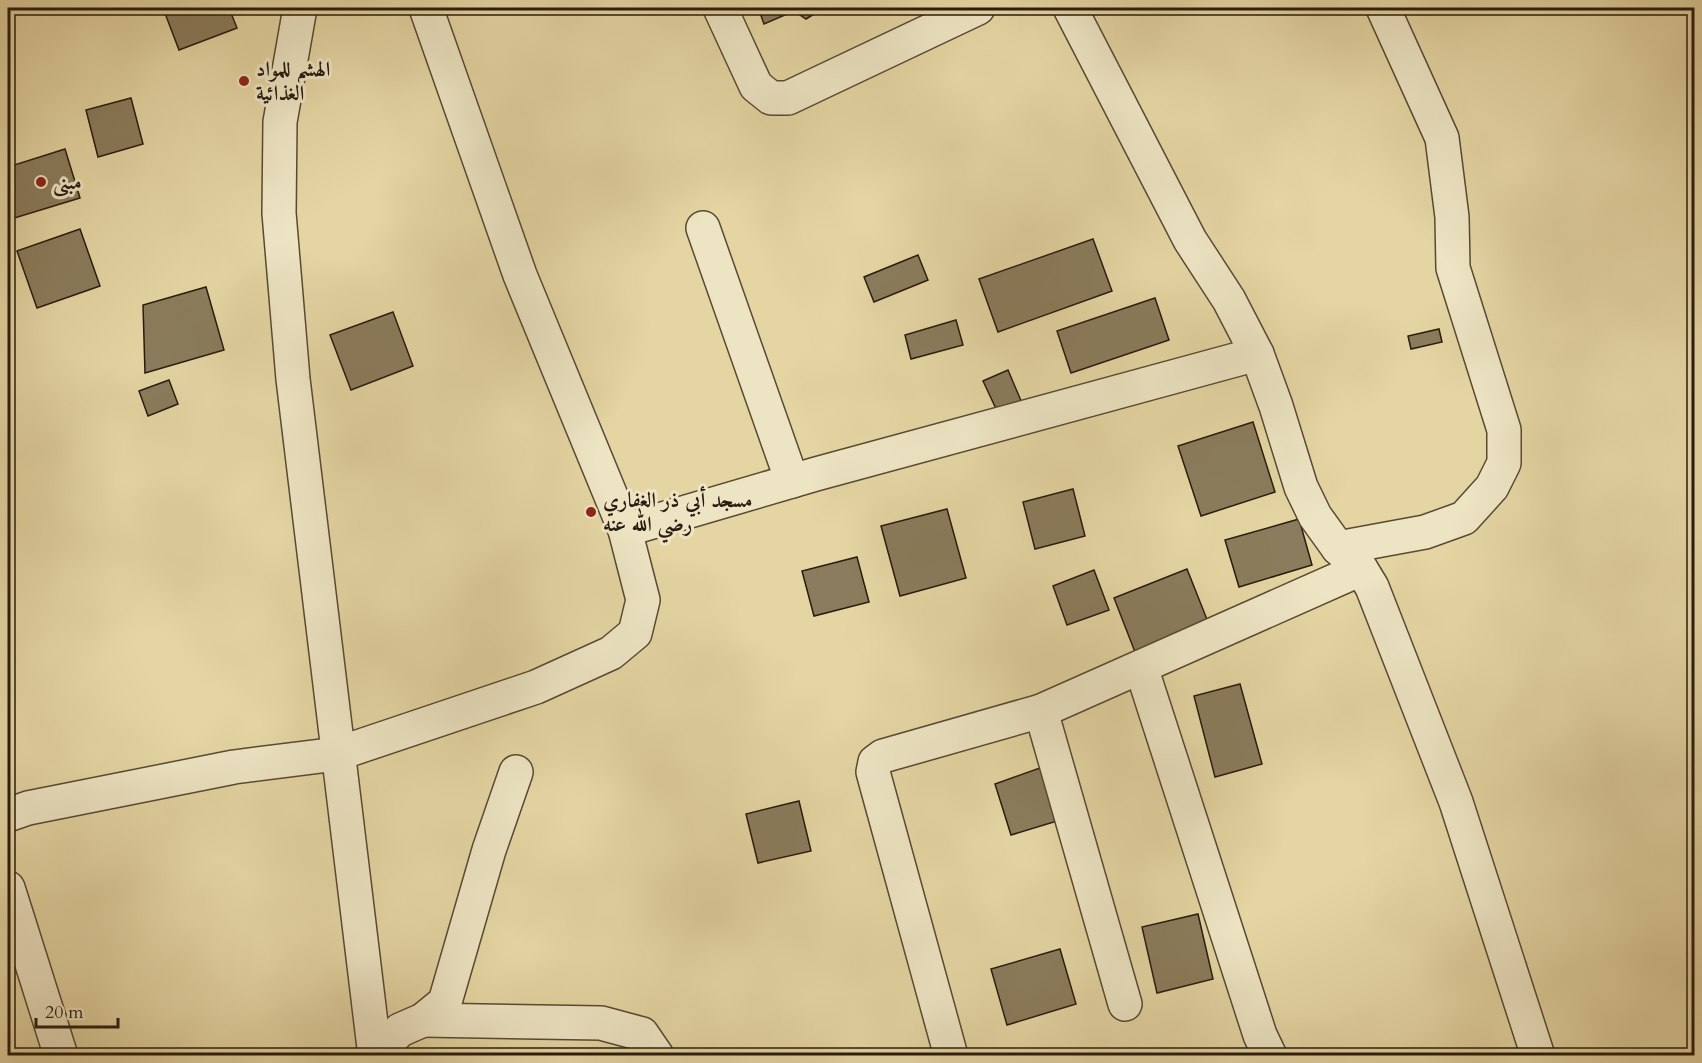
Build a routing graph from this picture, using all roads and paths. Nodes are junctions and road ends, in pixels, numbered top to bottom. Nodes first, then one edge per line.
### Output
1 (300, 8) edge
2 (426, 8) edge
3 (720, 8) edge
4 (978, 8) edge
5 (1070, 8) edge
6 (1383, 8) edge
7 (703, 228) dead end
8 (1257, 354) junction
9 (792, 481) junction
10 (625, 530) junction
11 (1349, 558) junction
12 (1141, 667) junction
13 (1041, 711) junction
14 (337, 754) junction
15 (516, 772) dead end
16 (8, 815) edge
17 (8, 888) edge
18 (1125, 1004) dead end
19 (423, 1020) junction
20 (375, 1055) edge
21 (61, 1056) edge
22 (657, 1056) edge
23 (951, 1056) edge
24 (1270, 1056) edge
25 (1538, 1056) edge

1 - 14 street
2 - 10 street
3 - 4 street
5 - 8 street
6 - 11 street
7 - 9 street
8 - 9 street
8 - 11 street
9 - 10 street
10 - 14 street
11 - 12 street
11 - 25 street
12 - 13 street
12 - 24 street
13 - 18 street
13 - 23 street
14 - 16 street
14 - 20 street
15 - 19 street
17 - 21 street
19 - 20 street
19 - 22 street

